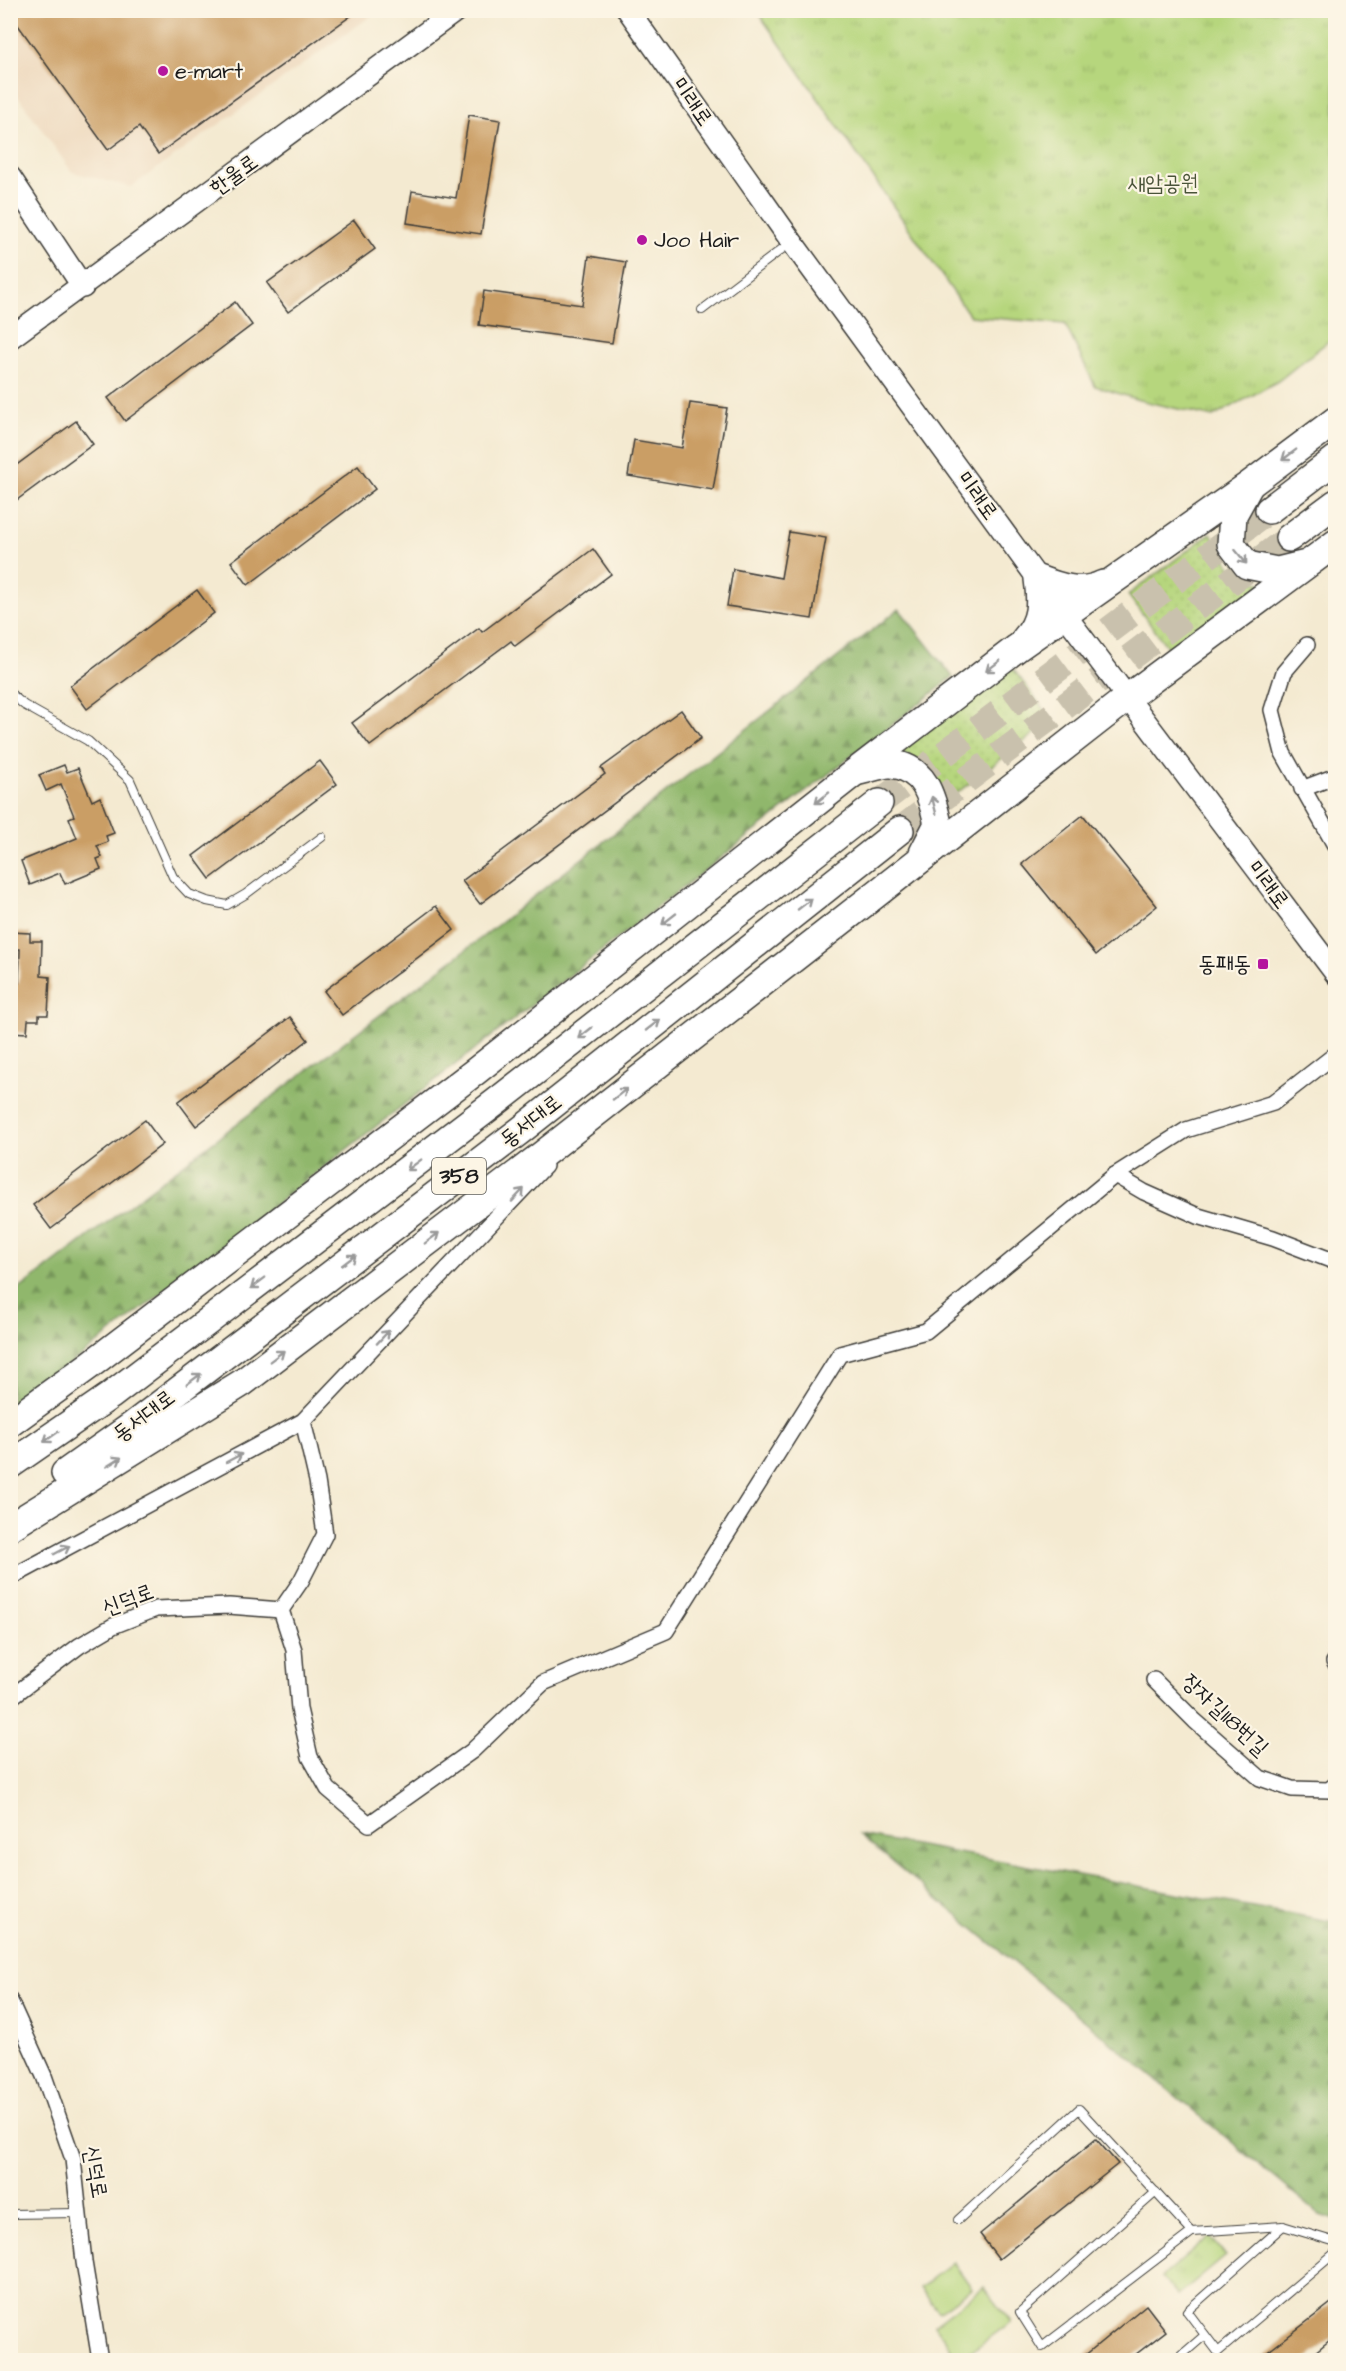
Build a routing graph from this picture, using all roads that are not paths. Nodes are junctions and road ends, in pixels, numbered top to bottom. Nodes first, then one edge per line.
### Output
1 (457, 10) edge
2 (628, 10) edge
3 (10, 177) edge
4 (792, 243) junction
5 (83, 287) junction
6 (702, 310) dead end
7 (10, 338) edge
8 (1335, 420) edge
9 (1335, 459) edge
10 (1250, 485) junction
11 (1335, 503) edge
12 (1269, 510) tunnel mouth
13 (1289, 538) tunnel mouth
14 (1335, 543) edge
15 (1308, 564) junction
16 (1118, 577) junction
17 (1038, 579) junction
18 (1064, 614) junction
19 (1307, 645) dead end
20 (1017, 648) junction
21 (10, 693) edge
22 (1127, 698) junction
23 (855, 772) junction
24 (1335, 776) edge
25 (1302, 789) junction
26 (879, 802) tunnel mouth
27 (900, 830) tunnel mouth
28 (321, 837) dead end
29 (1335, 847) edge
30 (920, 859) junction
31 (1329, 952) edge
32 (1335, 974) edge
33 (1335, 1053) edge
34 (591, 1117) junction
35 (1115, 1175) junction
36 (1335, 1262) edge
37 (303, 1421) junction
38 (10, 1423) edge
39 (10, 1465) edge
40 (10, 1511) edge
41 (10, 1527) edge
42 (10, 1578) edge
43 (281, 1610) junction
44 (1154, 1680) dead end
45 (10, 1698) edge
46 (1335, 1784) edge
47 (10, 2001) edge
48 (1156, 2192) junction
49 (79, 2213) junction
50 (10, 2214) edge
51 (958, 2220) dead end
52 (1284, 2226) junction
53 (1191, 2232) junction
54 (1335, 2242) edge
55 (1335, 2252) edge
56 (1205, 2335) junction
57 (100, 2361) edge
58 (1176, 2361) edge

1 - 5 main road, 한울로
2 - 4 main road, 미래로
3 - 5 main road
4 - 6 lane
4 - 17 main road, 미래로
5 - 7 main road, 한울로
8 -> 10 highway
9 - 12 highway
10 -> 15 highway
10 - 16 highway
11 - 13 highway
14 - 15 highway
15 - 22 highway
16 - 17 highway
16 - 18 highway
17 - 18 main road, 미래로
17 - 20 highway
18 - 20 highway
18 - 22 main road, 미래로
19 - 25 street
20 -> 23 highway
21 - 28 lane
22 - 30 highway
22 - 31 main road, 미래로
30 -> 23 highway
23 -> 38 highway
24 - 25 street
25 - 29 street
26 -> 39 highway, 동서대로 / 358
40 -> 27 highway, 동서대로 / 358
34 -> 30 highway
31 - 32 main road, 미래로
33 - 35 street
37 -> 34 street
41 -> 34 highway
35 - 36 street
35 - 43 street
42 -> 37 street
37 - 43 street
43 - 45 street, 신덕로
44 - 46 street, 장자길118번길
47 - 49 street, 신덕로
48 - 51 lane
48 - 53 lane
48 - 53 lane
49 - 50 lane
49 - 57 street, 신덕로
52 - 53 lane
52 - 54 lane
52 - 56 lane
55 - 56 lane
56 - 58 lane

